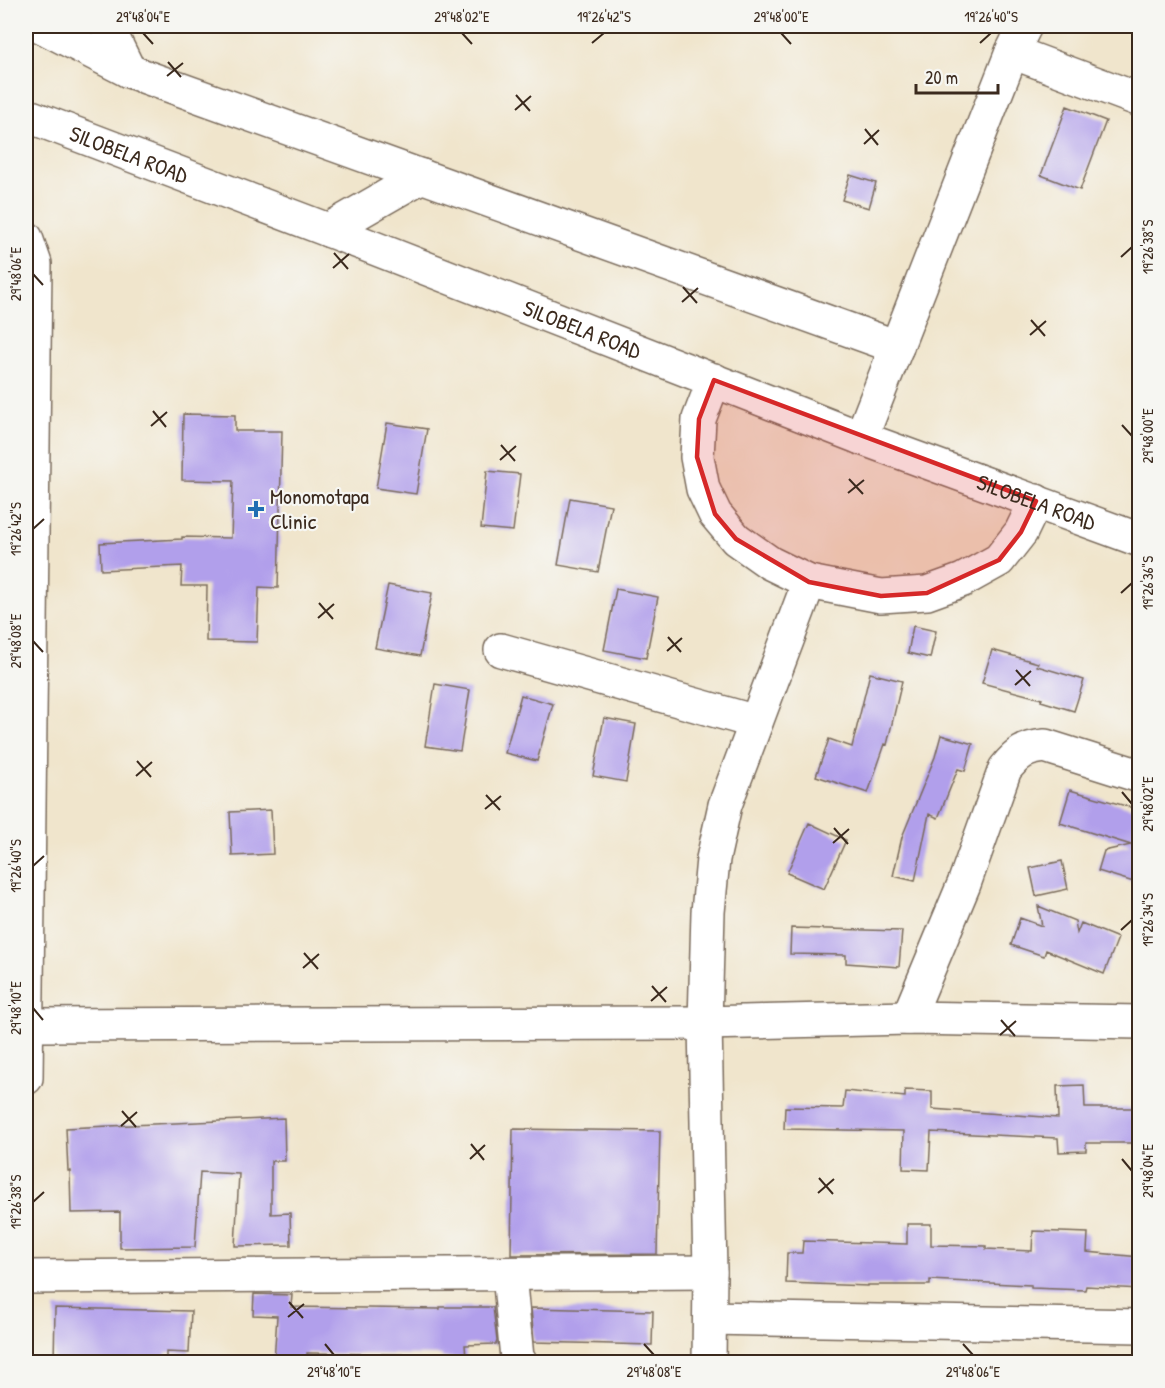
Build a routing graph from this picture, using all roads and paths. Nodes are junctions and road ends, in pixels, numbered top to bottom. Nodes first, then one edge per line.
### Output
1 (40, 26) edge
2 (107, 26) edge
3 (1018, 39) edge
4 (129, 71) junction
5 (1140, 100) edge
6 (26, 115) edge
7 (422, 176) junction
8 (328, 230) junction
9 (26, 238) edge
10 (897, 347) junction
11 (714, 380) junction
12 (861, 438) junction
13 (1036, 501) junction
14 (1140, 540) edge
15 (808, 582) junction
16 (501, 650) dead end
17 (756, 722) junction
18 (1140, 776) edge
19 (908, 1018) junction
20 (1140, 1022) edge
21 (705, 1023) junction
22 (26, 1025) edge
23 (26, 1078) edge
24 (710, 1272) junction
25 (508, 1274) junction
26 (26, 1277) edge
27 (710, 1318) junction
28 (1140, 1326) edge
29 (520, 1362) edge
30 (709, 1362) edge

1 - 4 street
2 - 4 street
3 - 5 street
3 - 10 street
4 - 7 street
6 - 8 street, SILOBELA ROAD
7 - 8 street
7 - 10 street
8 - 11 street, SILOBELA ROAD
9 - 22 street
10 - 12 street
11 - 12 street, SILOBELA ROAD
11 - 15 street
12 - 13 street, SILOBELA ROAD
13 - 14 street, SILOBELA ROAD
13 - 15 street
15 - 17 street
16 - 17 street
17 - 21 street
18 - 19 street
19 - 20 street
19 - 21 street
21 - 22 street
21 - 24 street
22 - 23 street
24 - 25 street
24 - 27 street
25 - 26 street
25 - 29 street
27 - 28 street
27 - 30 street

